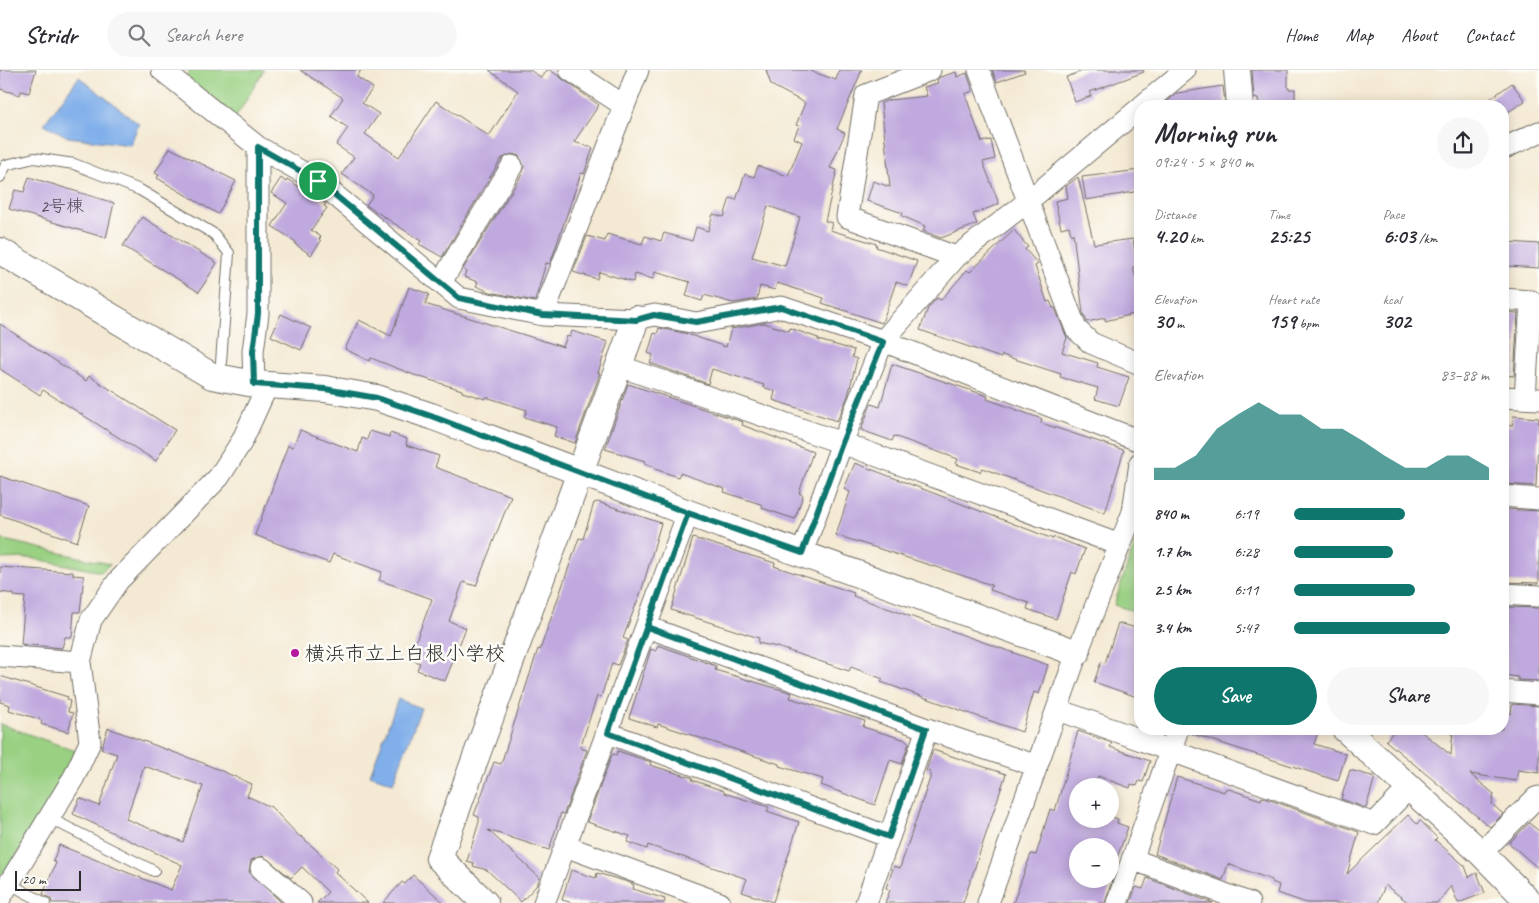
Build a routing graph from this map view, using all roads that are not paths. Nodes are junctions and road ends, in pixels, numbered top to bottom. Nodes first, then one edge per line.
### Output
1 (162, 70) edge
2 (570, 70) edge
3 (638, 70) edge
4 (930, 70) edge
5 (979, 70) edge
6 (1185, 70) edge
7 (1237, 70) edge
8 (1149, 100) edge
9 (1240, 100) edge
10 (623, 105) junction
11 (1134, 113) edge
12 (1539, 132) edge
13 (1509, 146) edge
14 (258, 147) junction
15 (512, 166) dead end
16 (0, 177) edge
17 (1026, 202) junction
18 (0, 251) edge
19 (956, 257) junction
20 (441, 282) junction
21 (1509, 299) edge
22 (543, 315) junction
23 (636, 320) junction
24 (883, 342) junction
25 (1134, 361) edge
26 (619, 366) junction
27 (220, 378) junction
28 (261, 384) junction
29 (1509, 397) edge
30 (1532, 399) edge
31 (1134, 439) edge
32 (842, 443) junction
33 (580, 472) junction
34 (1509, 497) edge
35 (1539, 499) edge
36 (1134, 505) edge
37 (688, 513) junction
38 (1120, 545) junction
39 (802, 553) junction
40 (1509, 594) edge
41 (1539, 596) edge
42 (647, 627) junction
43 (1078, 653) junction
44 (0, 656) edge
45 (80, 662) junction
46 (1509, 692) edge
47 (1539, 694) edge
48 (1058, 710) junction
49 (926, 729) junction
50 (608, 733) junction
51 (1176, 735) edge
52 (1352, 735) edge
53 (1171, 750) junction
54 (1037, 766) junction
55 (1409, 788) junction
56 (1539, 797) edge
57 (49, 818) junction
58 (889, 837) junction
59 (565, 846) junction
60 (1481, 853) junction
61 (1132, 859) junction
62 (261, 868) dead end
63 (154, 871) dead end
64 (4, 891) edge
65 (44, 903) edge
66 (301, 903) edge
67 (485, 903) edge
68 (544, 903) edge
69 (720, 903) edge
70 (866, 903) edge
71 (988, 903) edge
72 (1117, 903) edge
73 (1249, 903) edge
74 (1530, 903) edge

1 - 14 street
2 - 10 street
3 - 10 street
4 - 19 street
5 - 17 street
6 - 8 street
7 - 9 street
10 - 22 street
11 - 17 street
12 - 13 street
14 - 20 street
14 - 28 street
15 - 20 street
16 - 27 lane
17 - 19 street
17 - 25 street
18 - 27 street
19 - 24 street
20 - 22 street
21 - 30 street
22 - 23 street
23 - 24 street
23 - 26 street
24 - 31 street
24 - 32 street
26 - 32 street
26 - 33 street
27 - 28 street
28 - 33 street
28 - 45 street
29 - 30 street
32 - 38 street
32 - 39 street
33 - 37 street
33 - 67 street
34 - 35 street
36 - 38 street
37 - 39 street
37 - 42 street
38 - 43 street
39 - 43 street
40 - 41 street
42 - 49 street
42 - 50 street
43 - 48 street
44 - 45 street
45 - 57 street
46 - 47 street
48 - 53 street
48 - 54 street
49 - 54 street
49 - 58 street
50 - 58 street
50 - 59 street
51 - 53 street
52 - 55 street
53 - 55 street
53 - 61 street
54 - 71 street
55 - 60 street
56 - 60 street
57 - 63 lane
57 - 64 street
58 - 70 street
59 - 68 street
59 - 69 street
60 - 74 street
61 - 72 street
61 - 73 street
62 - 66 street
64 - 65 lane

